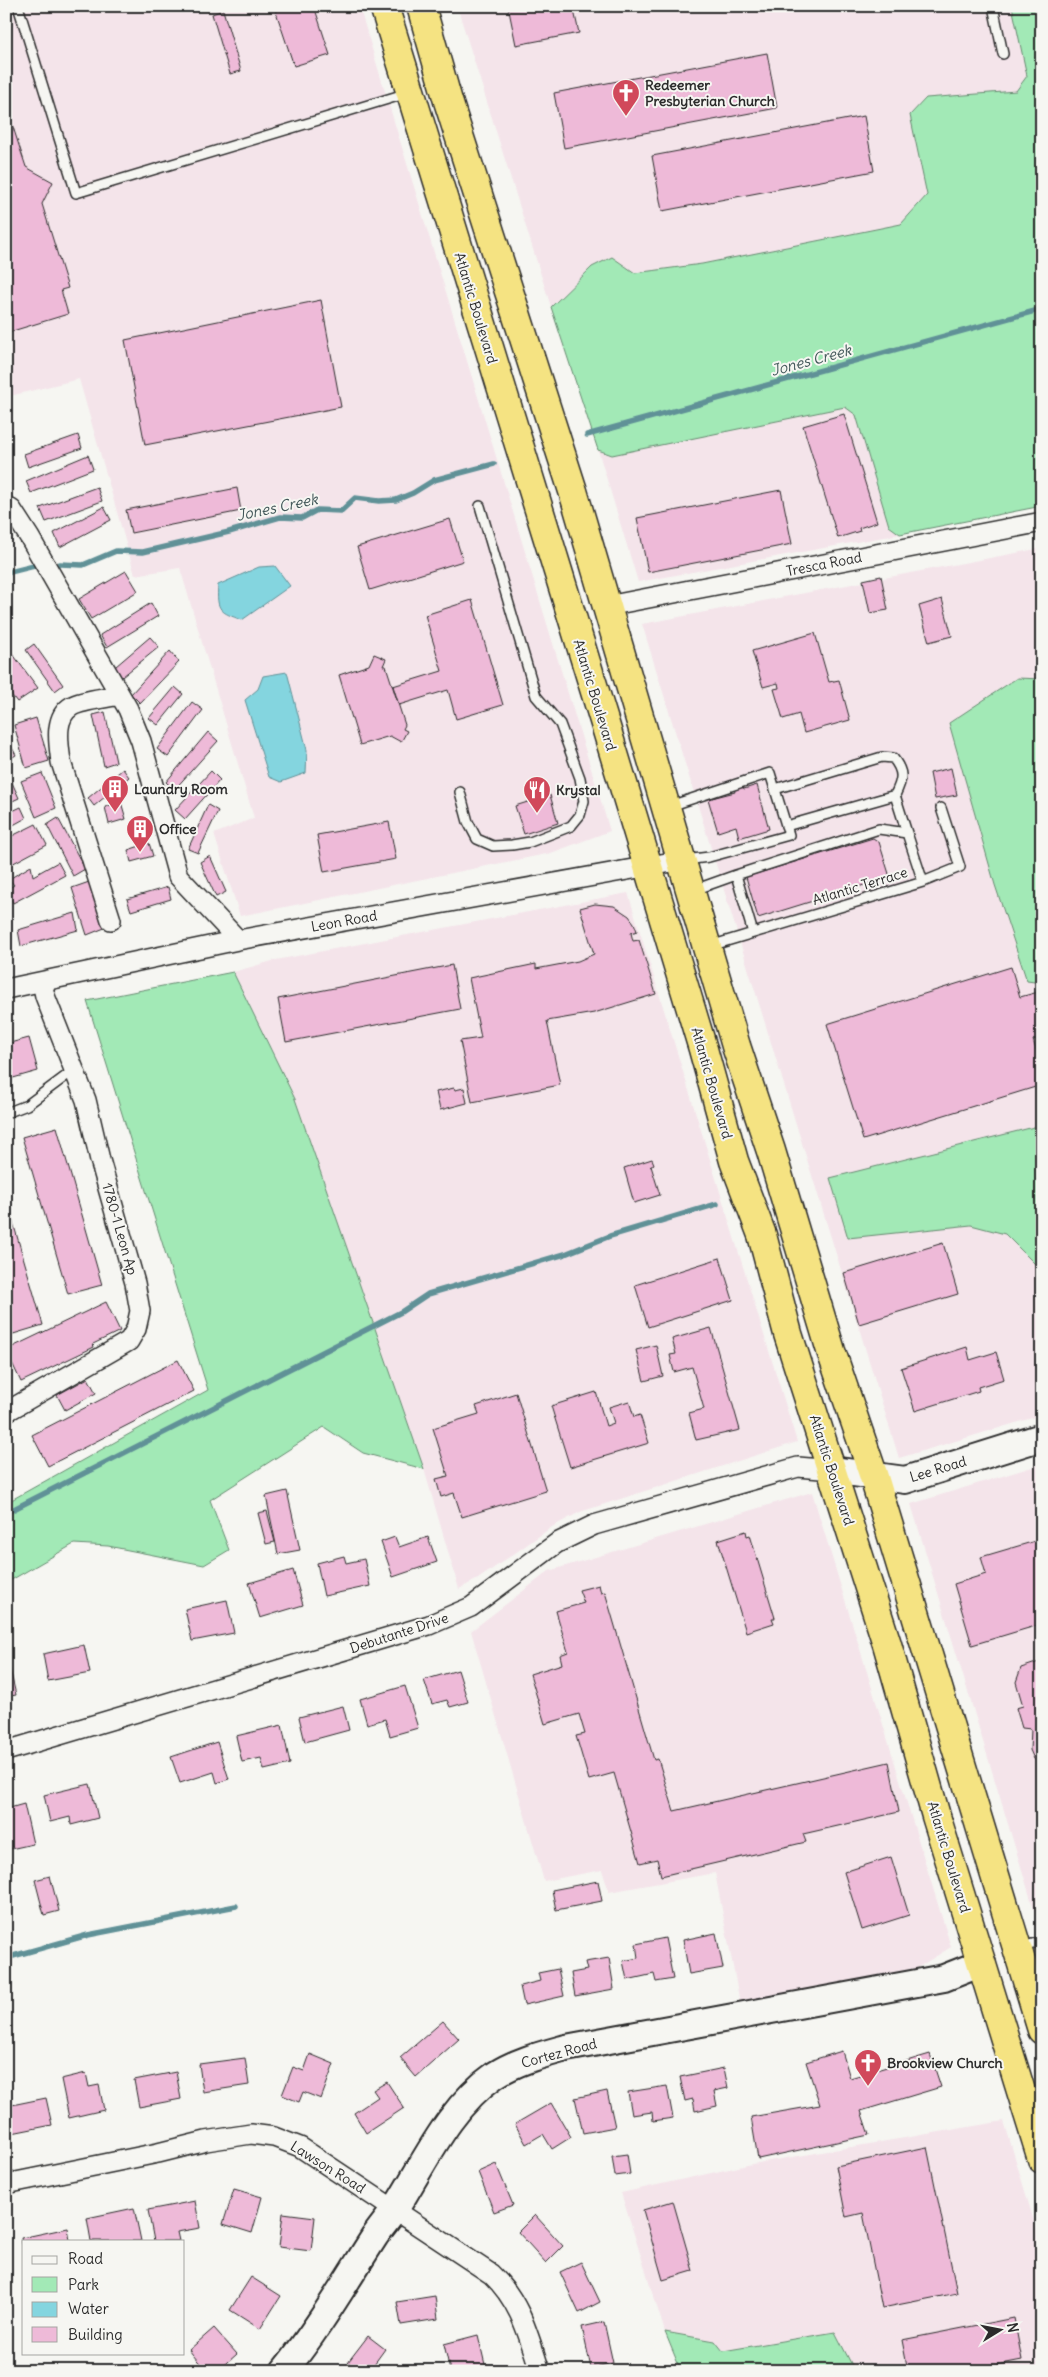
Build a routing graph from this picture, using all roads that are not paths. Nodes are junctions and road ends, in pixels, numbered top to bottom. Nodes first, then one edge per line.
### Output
1 (18, 6) edge
2 (384, 6) edge
3 (421, 6) edge
4 (993, 6) edge
5 (1003, 54) dead end
6 (410, 93) junction
7 (458, 133) junction
8 (6, 506) edge
9 (480, 506) dead end
10 (1042, 522) edge
11 (553, 558) junction
12 (607, 606) junction
13 (119, 695) junction
14 (775, 788) junction
15 (460, 792) dead end
16 (895, 795) junction
17 (667, 807) junction
18 (941, 808) dead end
19 (786, 826) junction
20 (907, 833) junction
21 (683, 860) junction
22 (646, 866) junction
23 (736, 875) junction
24 (923, 882) junction
25 (691, 891) junction
26 (111, 920) dead end
27 (752, 932) junction
28 (238, 940) junction
29 (708, 947) junction
30 (42, 982) junction
31 (6, 989) edge
32 (74, 1070) junction
33 (6, 1113) edge
34 (6, 1412) edge
35 (1042, 1437) edge
36 (832, 1470) junction
37 (873, 1474) junction
38 (6, 1751) edge
39 (965, 1907) junction
40 (1029, 1945) edge
41 (982, 1963) junction
42 (1034, 2005) junction
43 (1042, 2030) edge
44 (1042, 2159) edge
45 (6, 2184) edge
46 (394, 2210) junction
47 (284, 2371) edge
48 (540, 2371) edge

1 - 6 lane
2 - 6 highway, Atlantic Boulevard
3 - 7 highway
4 - 5 lane
6 - 7 highway
6 - 11 highway, Atlantic Boulevard
7 - 12 highway
8 - 13 street
9 - 15 lane
10 - 12 street, Tresca Road
11 - 12 highway
11 - 22 highway, Atlantic Boulevard
12 - 17 highway
13 - 26 street
13 - 28 street
14 - 16 lane
14 - 17 lane
14 - 19 lane
16 - 19 lane
16 - 20 lane
17 - 21 highway
18 - 24 lane, Atlantic Terrace
19 - 21 lane
20 - 23 lane
20 - 24 lane
21 - 22 street, Leon Road
21 - 25 highway
22 - 28 street, Leon Road
22 - 36 highway, Atlantic Boulevard
23 - 25 lane
23 - 27 lane
24 - 27 lane, Atlantic Terrace
25 - 29 highway
27 - 29 lane, Atlantic Terrace
28 - 30 street, Leon Road
29 - 37 highway
30 - 31 street, Leon Road
30 - 32 street, 1780-1 Leon Ap
32 - 33 lane
32 - 34 street, 1780-1 Leon Ap
35 - 37 street, Lee Road
36 - 37 street, Lee Road
36 - 38 street, Debutante Drive
36 - 39 highway, Atlantic Boulevard
37 - 40 highway
39 - 40 highway
39 - 41 highway, Atlantic Boulevard
40 - 42 highway
41 - 42 highway
41 - 44 highway, Atlantic Boulevard
41 - 46 street, Cortez Road
42 - 43 highway
45 - 46 street, Lawson Road
46 - 47 street, Cortez Road
46 - 48 street, Lawson Road

